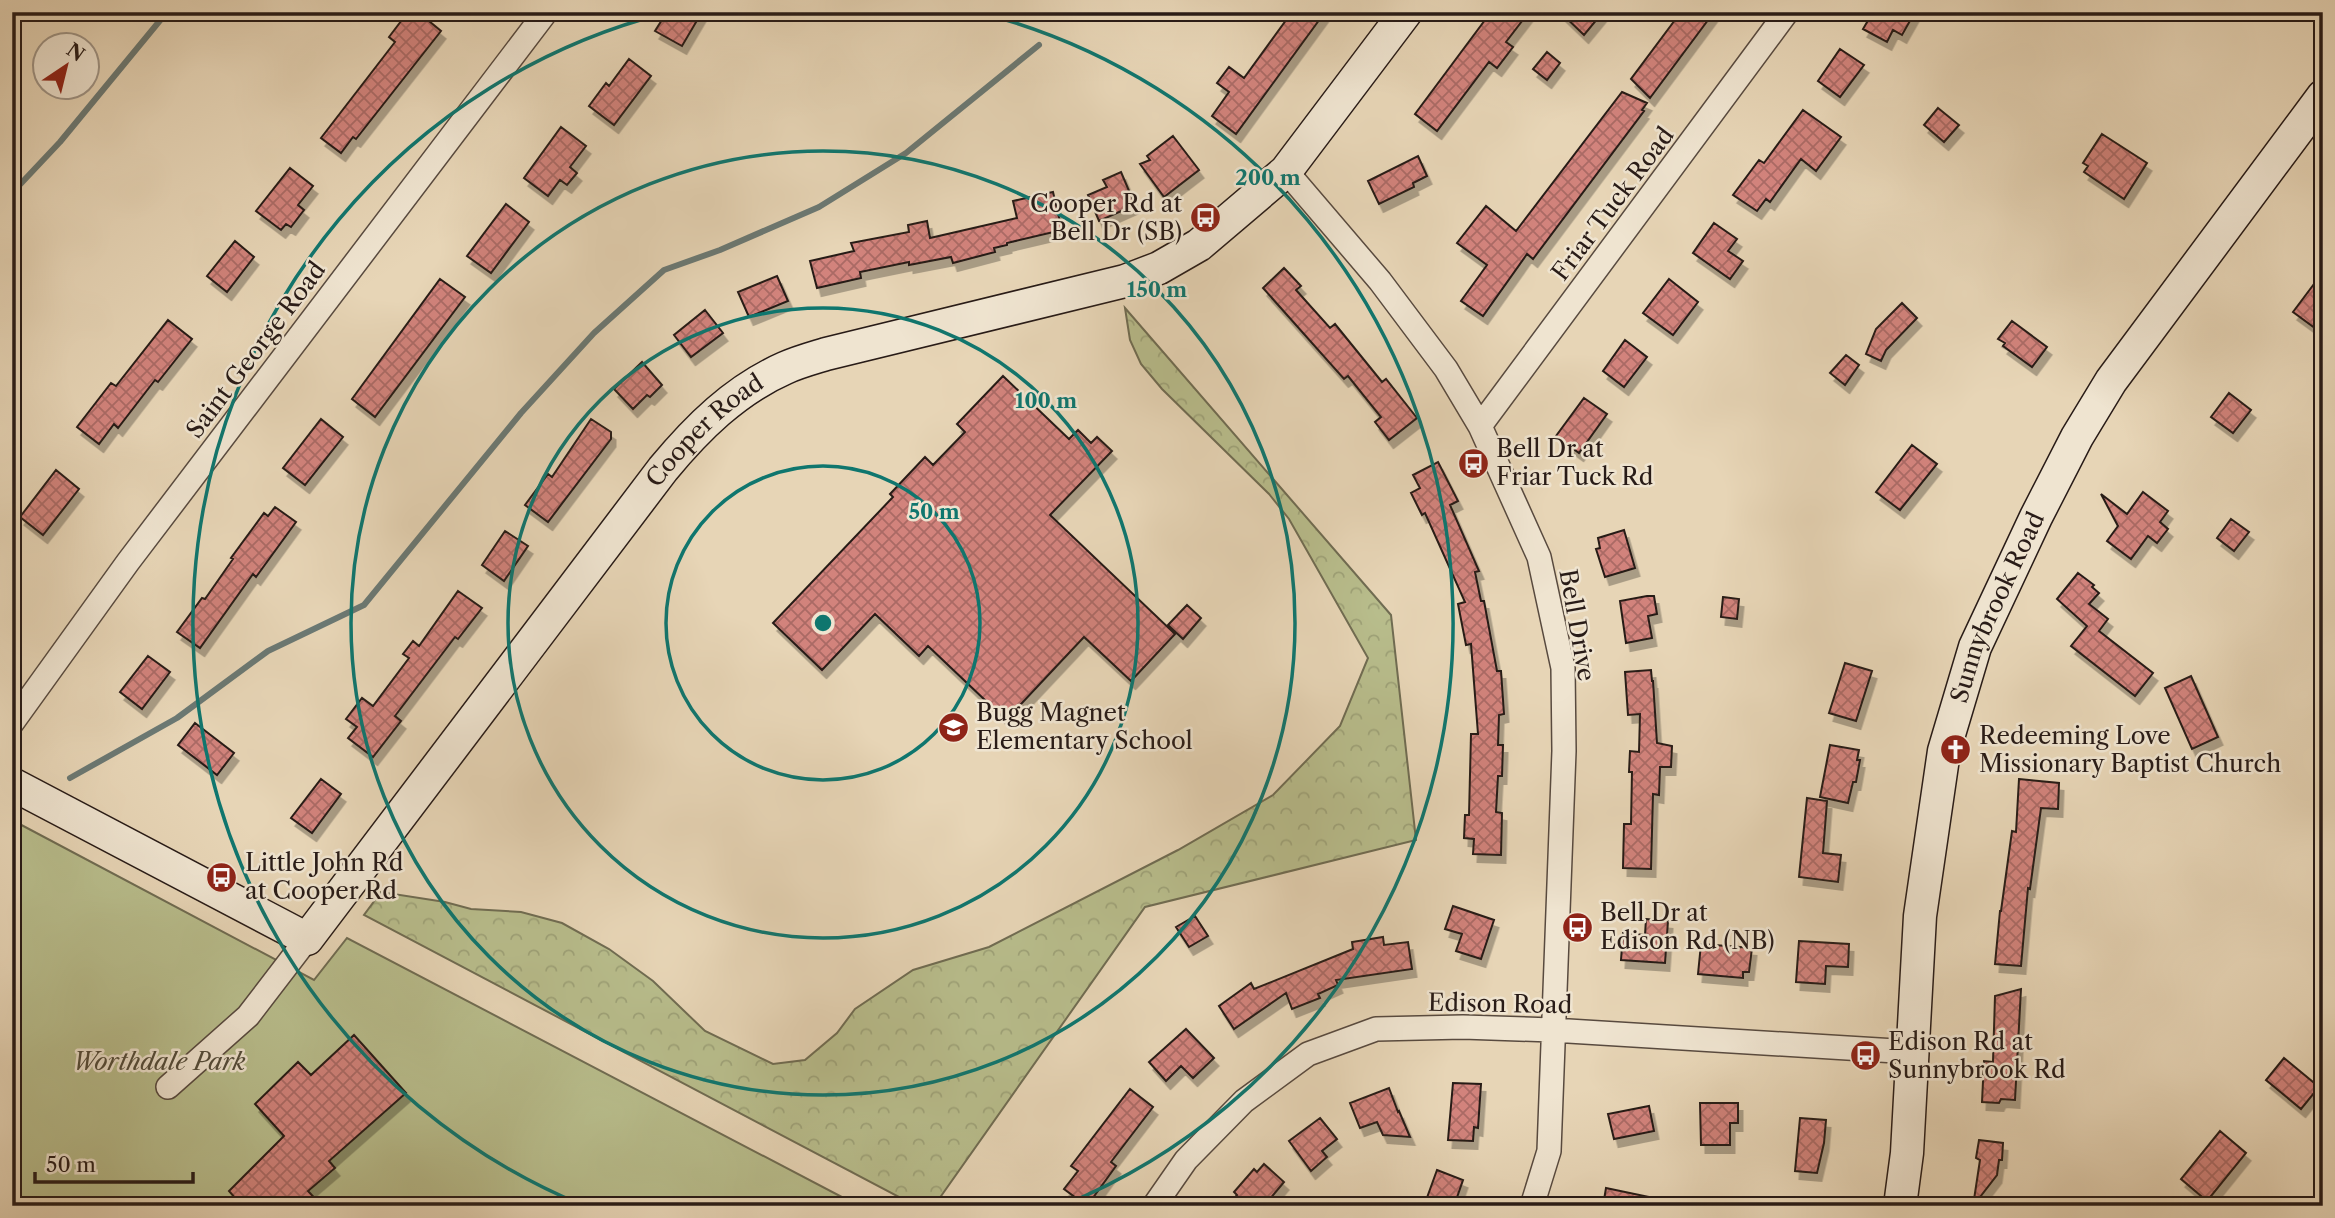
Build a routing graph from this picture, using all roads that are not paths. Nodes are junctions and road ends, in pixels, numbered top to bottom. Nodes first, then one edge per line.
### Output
1 (546, 12) edge
2 (1406, 12) edge
3 (1787, 12) edge
4 (2323, 96) edge
5 (1286, 171) junction
6 (1479, 426) junction
7 (12, 723) edge
8 (12, 784) edge
9 (307, 939) junction
10 (1552, 1030) junction
11 (1912, 1052) junction
12 (168, 1087) dead end
13 (1154, 1206) edge
14 (1532, 1206) edge
15 (1900, 1206) edge

1 - 7 street, Saint George Road
2 - 5 street, Cooper Road
3 - 6 street, Friar Tuck Road
4 - 11 street, Sunnybrook Road
5 - 6 street, Bell Drive
5 - 9 street, Cooper Road
6 - 10 street, Bell Drive
8 - 9 street
9 - 12 street, Cooper Road
10 - 11 street, Edison Road
10 - 13 street, Edison Road
10 - 14 street, Bell Drive
11 - 15 street, Sunnybrook Road

